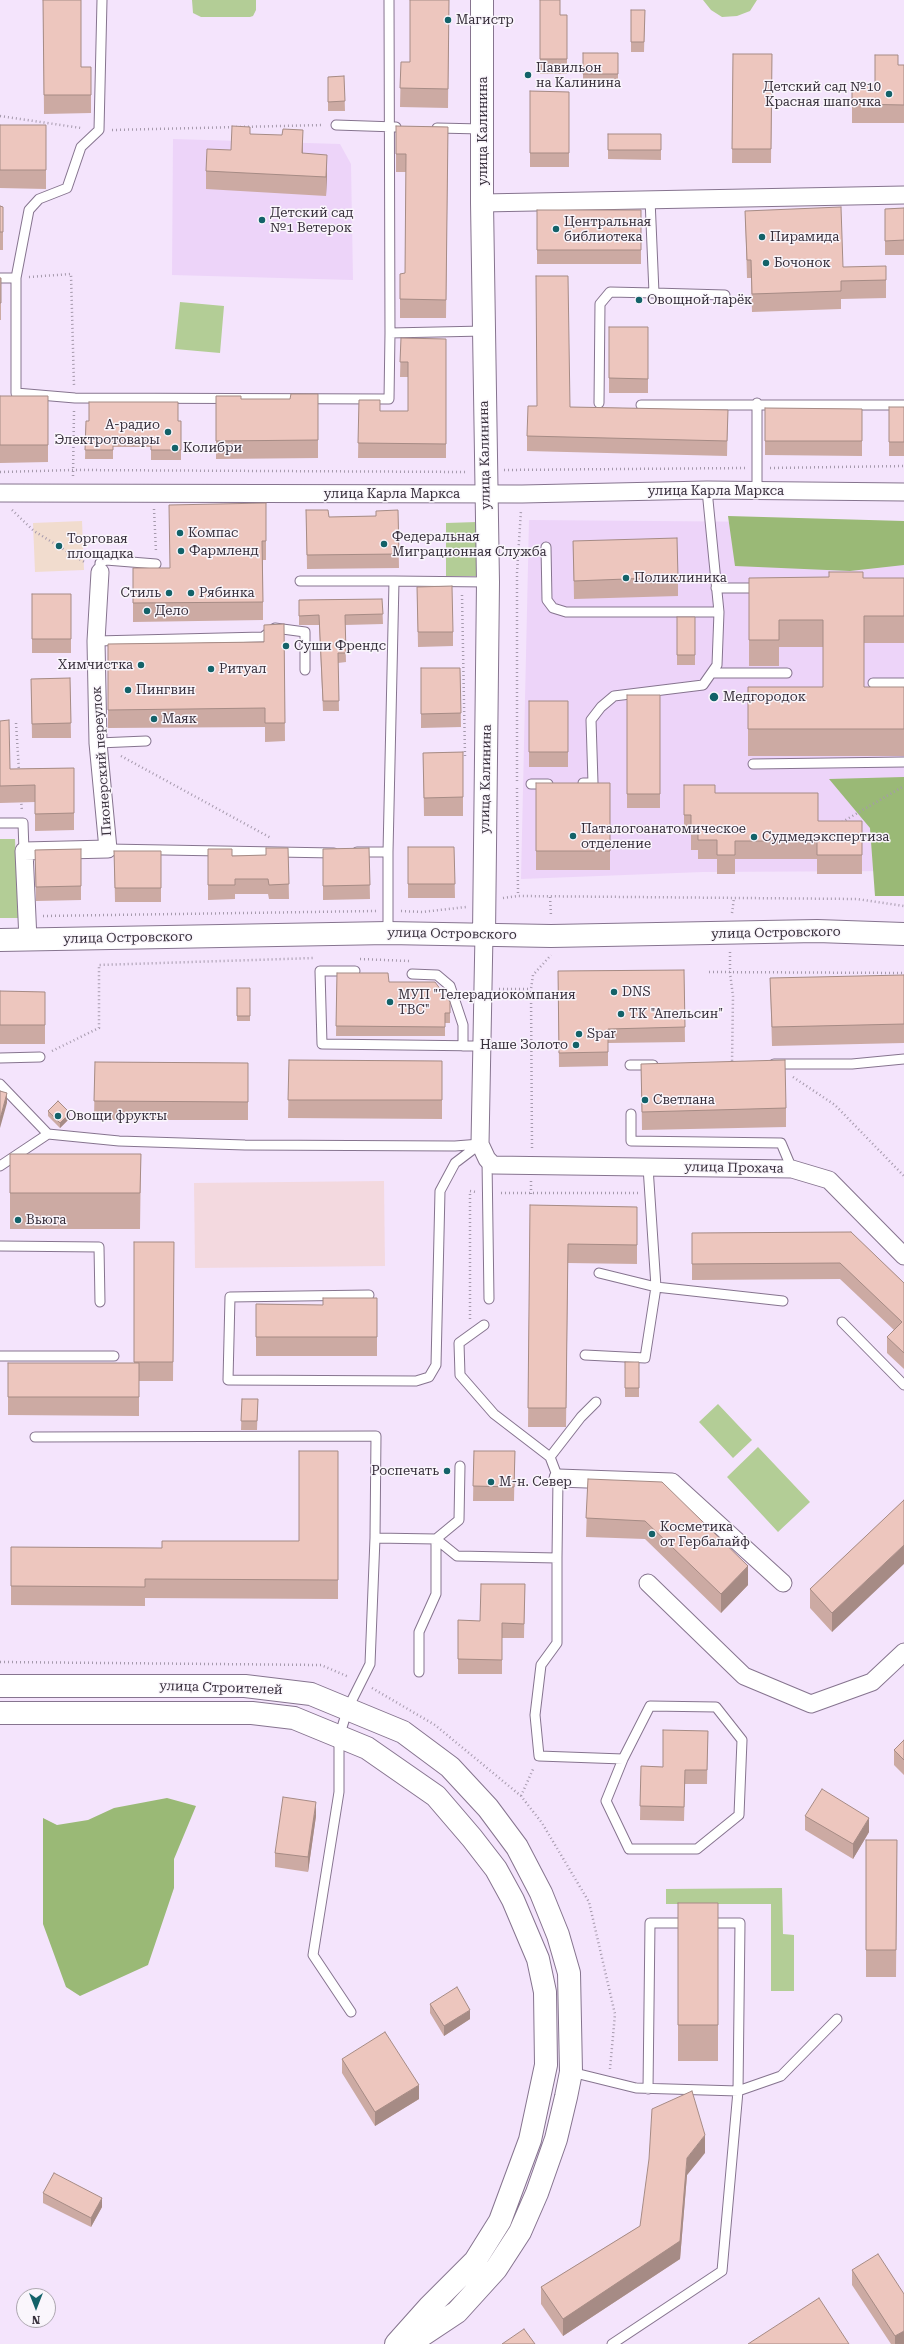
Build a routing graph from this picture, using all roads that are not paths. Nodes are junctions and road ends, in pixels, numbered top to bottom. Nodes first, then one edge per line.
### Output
1 (102, 0) edge
2 (389, 0) edge
3 (482, 0) edge
4 (336, 125) road end
5 (391, 127) junction
6 (406, 127) edge
7 (429, 128) edge
8 (484, 129) junction
9 (904, 195) edge
10 (650, 199) junction
11 (482, 203) junction
12 (0, 278) edge
13 (16, 278) junction
14 (654, 293) junction
15 (725, 295) dead end
16 (484, 331) junction
17 (390, 333) junction
18 (600, 403) dead end
19 (757, 403) junction
20 (641, 405) dead end
21 (904, 405) edge
22 (707, 490) junction
23 (757, 490) junction
24 (904, 492) edge
25 (0, 493) edge
26 (486, 493) junction
27 (546, 547) dead end
28 (100, 564) joint
29 (156, 564) road end
30 (300, 581) dead end
31 (394, 581) junction
32 (488, 582) junction
33 (716, 588) junction
34 (771, 588) edge
35 (719, 612) junction
36 (96, 641) junction
37 (305, 670) dead end
38 (712, 673) junction
39 (787, 673) dead end
40 (873, 683) dead end
41 (904, 683) edge
42 (146, 741) dead end
43 (98, 743) junction
44 (904, 762) edge
45 (752, 764) dead end
46 (570, 783) edge
47 (531, 784) dead end
48 (555, 784) edge
49 (0, 823) edge
50 (108, 849) junction
51 (24, 851) junction
52 (388, 852) junction
53 (388, 933) junction
54 (484, 934) junction
55 (904, 934) edge
56 (0, 940) edge
57 (28, 940) junction
58 (355, 971) edge
59 (412, 974) dead end
60 (463, 1046) junction
61 (483, 1046) junction
62 (40, 1057) road end
63 (0, 1058) edge
64 (904, 1059) edge
65 (771, 1064) edge
66 (630, 1065) dead end
67 (661, 1065) edge
68 (0, 1084) edge
69 (631, 1114) dead end
70 (48, 1134) junction
71 (484, 1151) junction
72 (2, 1162) edge
73 (648, 1167) junction
74 (792, 1169) junction
75 (0, 1246) edge
76 (904, 1256) edge
77 (599, 1273) dead end
78 (656, 1287) junction
79 (369, 1295) dead end
80 (489, 1299) dead end
81 (783, 1301) dead end
82 (100, 1302) dead end
83 (842, 1322) dead end
84 (484, 1325) dead end
85 (585, 1355) dead end
86 (0, 1356) edge
87 (114, 1356) dead end
88 (904, 1385) edge
89 (596, 1402) dead end
90 (35, 1437) dead end
91 (550, 1457) junction
92 (460, 1466) dead end
93 (558, 1478) junction
94 (375, 1538) junction
95 (436, 1539) junction
96 (557, 1558) junction
97 (648, 1583) dead end
98 (783, 1584) dead end
99 (904, 1652) edge
100 (419, 1672) dead end
101 (0, 1686) edge
102 (348, 1708) junction
103 (0, 1713) edge
104 (339, 1737) junction
105 (624, 1759) junction
106 (351, 2012) dead end
107 (837, 2019) dead end
108 (546, 2065) junction
109 (571, 2072) junction
110 (648, 2089) junction
111 (738, 2091) junction
112 (396, 2344) edge
113 (409, 2344) edge
114 (612, 2344) edge

1 - 13 lane
2 - 5 lane
3 - 8 street, улица Калинина
4 - 5 lane
5 - 6 lane
5 - 17 lane
7 - 8 lane
8 - 11 street, улица Калинина
9 - 10 street
10 - 11 street
10 - 14 lane
11 - 16 street, улица Калинина
12 - 13 lane
13 - 17 lane
14 - 15 lane
14 - 18 lane
16 - 17 lane
16 - 26 street, улица Калинина
19 - 20 lane
19 - 21 lane
19 - 23 lane
22 - 23 street, улица Карла Маркса
22 - 26 street, улица Карла Маркса
22 - 33 lane
23 - 24 street, улица Карла Маркса
25 - 26 street, улица Карла Маркса
26 - 32 street, улица Калинина
27 - 35 lane
28 - 29 lane
28 - 36 street, Пионерский переулок
30 - 31 lane
31 - 32 lane
31 - 52 lane
32 - 54 street, улица Калинина
33 - 34 lane
33 - 35 lane
35 - 38 lane
36 - 37 lane
36 - 43 street, Пионерский переулок
38 - 39 lane
38 - 46 lane
40 - 41 lane
42 - 43 lane
43 - 50 street, Пионерский переулок
44 - 45 lane
47 - 48 lane
49 - 51 lane
50 - 51 street, Пионерский переулок
50 - 52 lane
51 - 57 street
52 - 53 lane
53 - 54 street, улица Островского
53 - 57 street, улица Островского
54 - 55 street, улица Островского
54 - 61 street
56 - 57 street, улица Островского
58 - 60 lane
59 - 60 lane
60 - 61 lane
61 - 71 street
62 - 63 lane
64 - 65 lane
66 - 67 lane
68 - 70 lane
69 - 74 lane
70 - 71 lane
70 - 72 lane
71 - 73 street, улица Прохача
71 - 79 lane
71 - 80 lane
73 - 74 street, улица Прохача
73 - 78 lane
74 - 76 street, улица Прохача
75 - 82 lane
77 - 78 lane
78 - 81 lane
78 - 85 lane
83 - 88 lane
84 - 91 lane
86 - 87 lane
89 - 91 lane
90 - 94 lane
91 - 93 lane
92 - 95 lane
93 - 96 lane
93 - 98 street
94 - 95 lane
94 - 102 lane
95 - 96 lane
95 - 100 lane
96 - 105 lane
97 - 99 street
101 - 102 street, улица Строителей
102 - 104 lane
102 - 109 street, улица Строителей
103 - 104 street, улица Строителей
104 - 106 lane
104 - 108 street, улица Строителей
105 - 105 lane
107 - 111 lane
108 - 109 street
108 - 112 street, улица Строителей
109 - 110 lane
109 - 113 street, улица Строителей
110 - 111 lane
110 - 111 lane
111 - 114 lane

